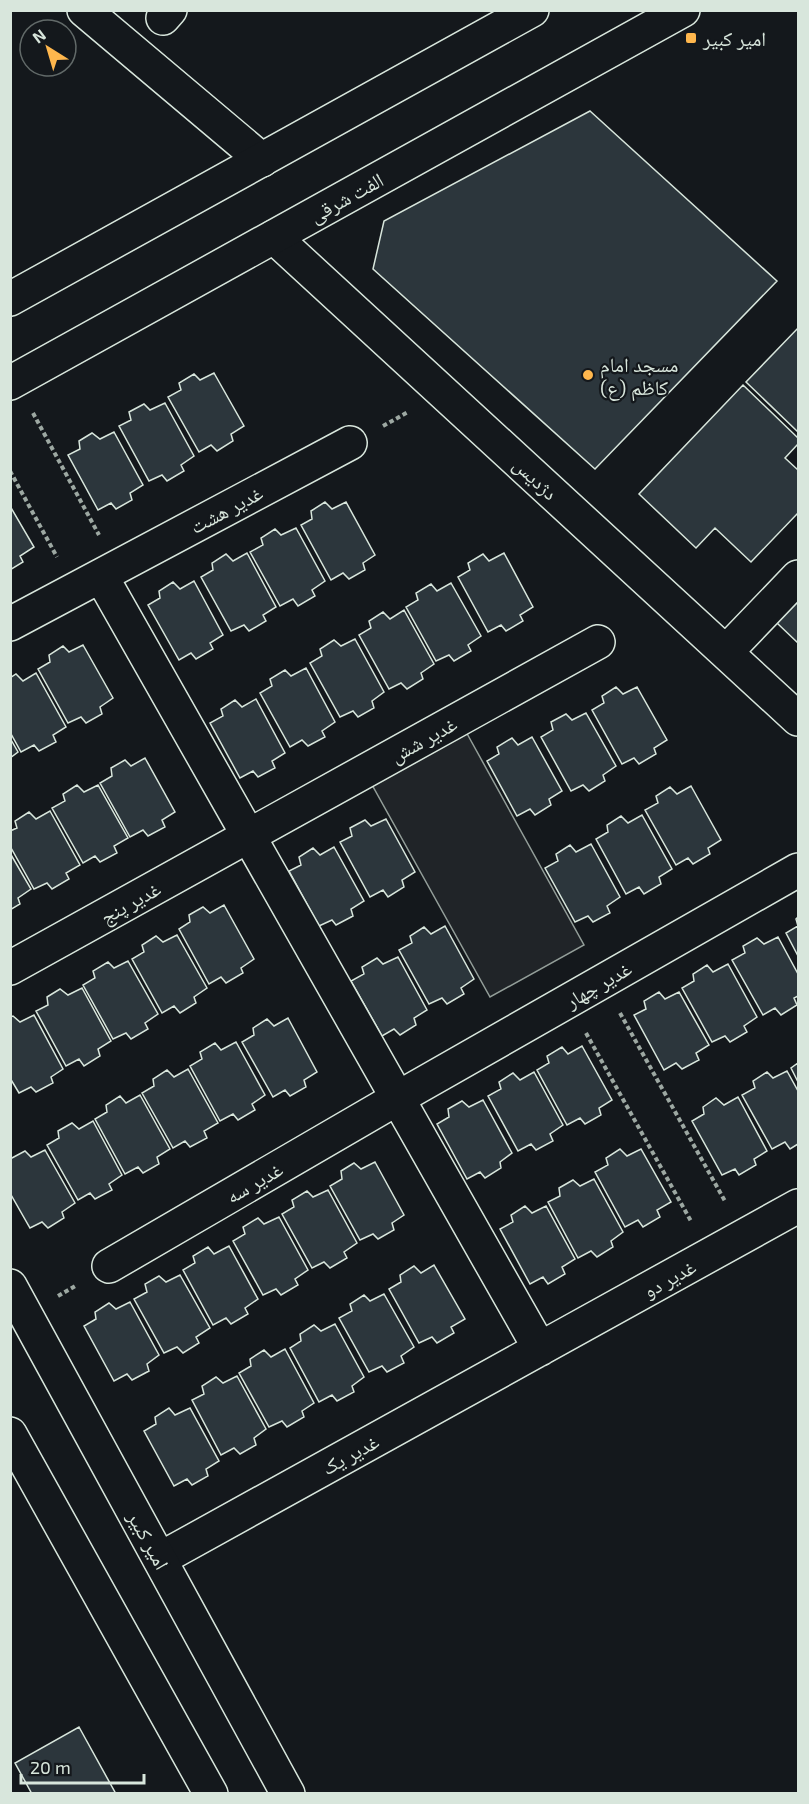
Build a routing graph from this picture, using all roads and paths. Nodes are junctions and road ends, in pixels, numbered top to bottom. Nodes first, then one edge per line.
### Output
1 (84, 10) edge
2 (532, 10) edge
3 (683, 10) edge
4 (262, 160) junction
5 (274, 237) junction
6 (10, 299) edge
7 (13, 382) edge
8 (444, 393) junction
9 (350, 443) joint
10 (10, 471) edge
11 (798, 577) edge
12 (97, 578) junction
13 (10, 624) edge
14 (598, 642) dead end
15 (726, 652) junction
16 (798, 719) edge
17 (249, 836) junction
18 (798, 870) edge
19 (10, 968) edge
20 (603, 981) junction
21 (568, 1001) junction
22 (398, 1098) junction
23 (798, 1206) edge
24 (744, 1237) junction
25 (710, 1255) junction
26 (109, 1266) joint
27 (18, 1300) edge
28 (540, 1349) junction
29 (10, 1434) edge
30 (160, 1559) junction
31 (211, 1794) edge
32 (288, 1794) edge

1 - 4 street
2 - 4 street
3 - 5 street, الفت شرقی
4 - 6 street
5 - 7 street, الفت شرقی
5 - 8 street, دژدیس
7 - 12 path
8 - 9 path
8 - 15 street, دژدیس
9 - 12 street, غدیر هشت
10 - 12 path
11 - 15 street
12 - 13 street, غدیر هشت
12 - 17 street
14 - 17 street, غدیر شش
15 - 16 street, دژدیس
17 - 19 street, غدیر پنج
17 - 22 street
18 - 20 street, غدیر چهار
20 - 21 street, غدیر چهار
20 - 24 path
21 - 22 street, غدیر چهار
21 - 25 path
22 - 26 street, غدیر سه
22 - 28 street
23 - 24 street, غدیر دو
24 - 25 street, غدیر دو
25 - 28 street, غدیر دو
26 - 27 path
27 - 30 street, امیر کبیر
28 - 30 street, غدیر یک
29 - 31 street
30 - 32 street, امیر کبیر

